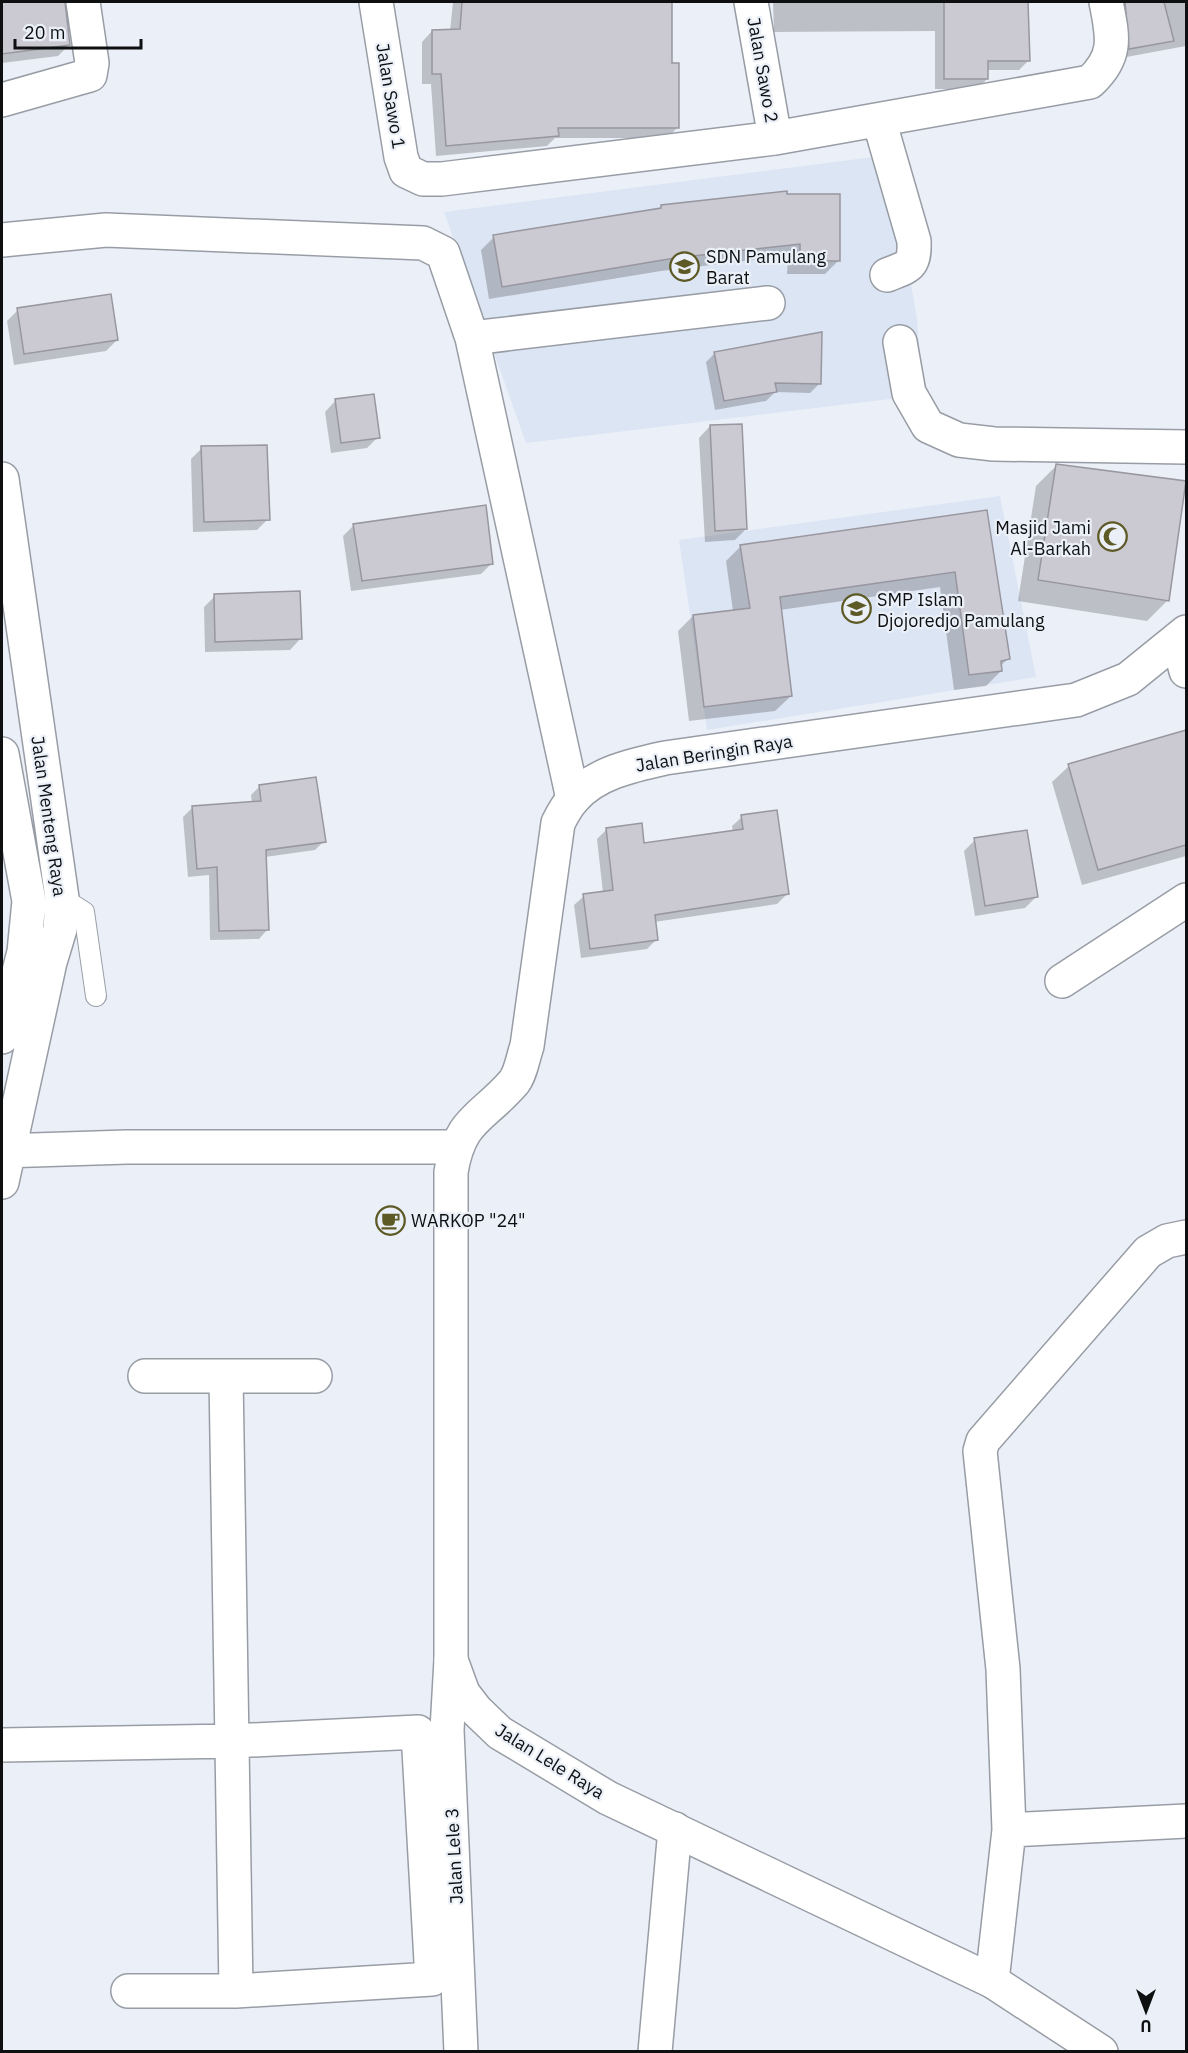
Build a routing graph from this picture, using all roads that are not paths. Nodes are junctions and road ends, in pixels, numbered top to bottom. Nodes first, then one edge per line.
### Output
1 (83, 2) edge
2 (376, 2) edge
3 (751, 2) edge
4 (1106, 2) edge
5 (2, 100) edge
6 (879, 120) junction
7 (775, 138) junction
8 (2, 240) edge
9 (887, 275) dead end
10 (768, 303) dead end
11 (472, 338) junction
12 (900, 342) dead end
13 (1186, 447) edge
14 (2, 479) edge
15 (1184, 648) edge
16 (2, 754) edge
17 (573, 799) junction
18 (62, 898) junction
19 (1186, 900) edge
20 (1062, 981) dead end
21 (96, 996) dead end
22 (2, 1037) edge
23 (455, 1147) junction
24 (5, 1150) edge
25 (2, 1182) edge
26 (1186, 1237) edge
27 (145, 1376) dead end
28 (226, 1376) junction
29 (315, 1376) dead end
30 (451, 1660) junction
31 (232, 1741) junction
32 (2, 1745) edge
33 (1186, 1821) edge
34 (675, 1829) junction
35 (1009, 1830) junction
36 (992, 1981) junction
37 (128, 1991) dead end
38 (237, 1991) junction
39 (461, 2052) edge
40 (655, 2052) edge
41 (1101, 2052) edge

1 - 5 street
2 - 7 street, Jalan Sawo 1
3 - 7 street, Jalan Sawo 2
4 - 6 street
6 - 7 street
6 - 9 street
8 - 11 street
10 - 11 street
11 - 17 street
12 - 13 street
14 - 18 street, Jalan Menteng Raya
15 - 17 street, Jalan Beringin Raya
16 - 22 street, Jalan Menteng Raya
17 - 23 street, Jalan Beringin Raya
18 - 21 lane
18 - 24 street, Jalan Menteng Raya
19 - 20 street
23 - 24 street
23 - 30 street, Jalan Lele Raya
24 - 25 street, Jalan Menteng Raya
26 - 35 street
27 - 28 street
28 - 29 street
28 - 31 street
30 - 34 street, Jalan Lele Raya
30 - 39 street, Jalan Lele 3
31 - 32 street
31 - 38 street
31 - 38 street
33 - 35 street
34 - 36 street, Jalan Lele Raya
34 - 40 street
35 - 36 street
36 - 41 street, Jalan Lele Raya
37 - 38 street

